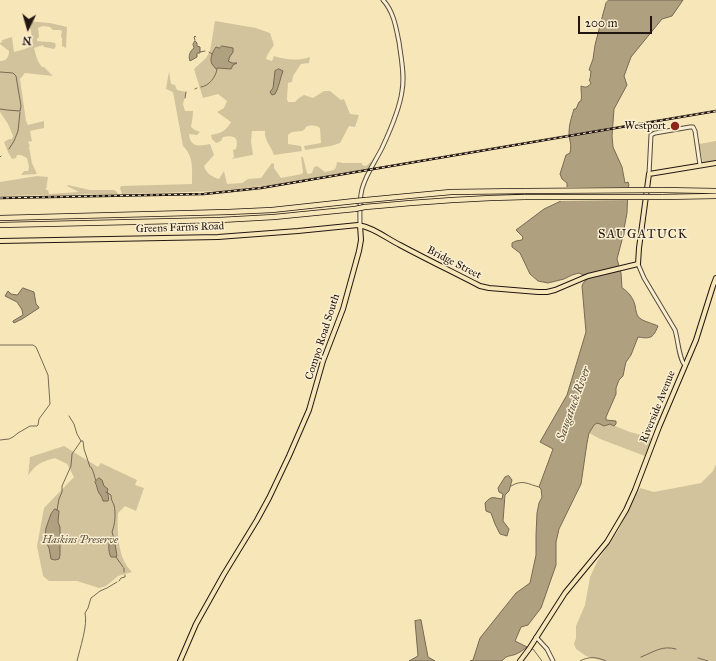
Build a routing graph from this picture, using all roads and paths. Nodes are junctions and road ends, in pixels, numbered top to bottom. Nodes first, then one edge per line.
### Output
1 (384, 0) edge
2 (716, 163) edge
3 (700, 165) junction
4 (649, 174) junction
5 (716, 191) edge
6 (716, 196) edge
7 (0, 218) edge
8 (0, 225) edge
9 (360, 225) junction
10 (0, 241) edge
11 (638, 264) junction
12 (716, 278) edge
13 (685, 365) junction
14 (536, 637) junction
15 (180, 661) edge
16 (520, 661) edge
17 (553, 661) edge

1 - 9 street, Compo Road South
2 - 3 main road
3 - 4 main road
3 - 4 street, Riverside Avenue
4 - 11 main road, Riverside Avenue
5 - 7 highway, bridge
6 - 8 highway, bridge
9 - 10 main road, Greens Farms Road
9 - 11 main road, Bridge Street
9 - 15 main road, Compo Road South
11 - 13 street, Riverside Avenue
12 - 13 main road
13 - 14 main road, Riverside Avenue
14 - 16 main road, Riverside Avenue
14 - 17 street

